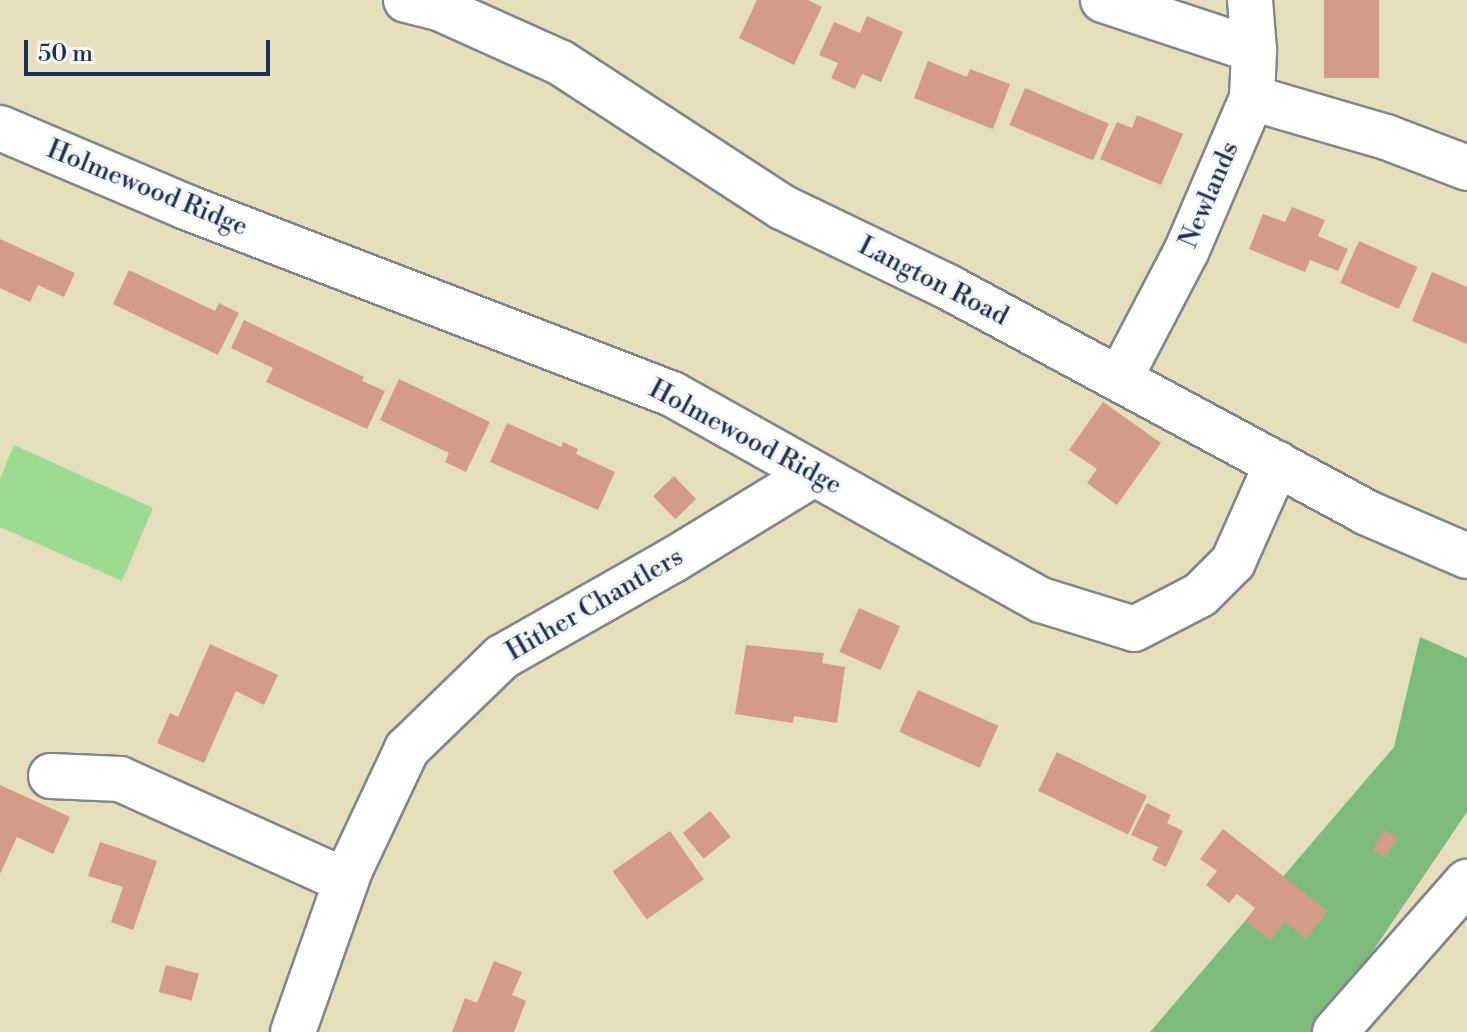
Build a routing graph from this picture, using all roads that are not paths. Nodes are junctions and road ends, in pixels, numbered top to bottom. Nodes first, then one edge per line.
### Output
1 (406, 0) edge
2 (1103, 0) edge
3 (1250, 0) edge
4 (1254, 50) junction
5 (1252, 98) junction
6 (0, 128) edge
7 (1467, 168) edge
8 (1120, 378) junction
9 (1277, 463) junction
10 (814, 474) junction
11 (1467, 556) edge
12 (51, 776) dead end
13 (346, 881) junction
14 (1467, 882) edge
15 (293, 1032) edge
16 (1335, 1032) edge

1 - 8 street, Langton Road
2 - 4 street
3 - 4 street, Newlands
4 - 5 street, Newlands
5 - 7 street
5 - 8 street, Newlands
6 - 10 street, Holmewood Ridge
8 - 9 street, Langton Road
9 - 10 street, Holmewood Ridge
9 - 11 street, Langton Road
10 - 13 street, Hither Chantlers
12 - 13 street
13 - 15 street, Hither Chantlers
14 - 16 street

